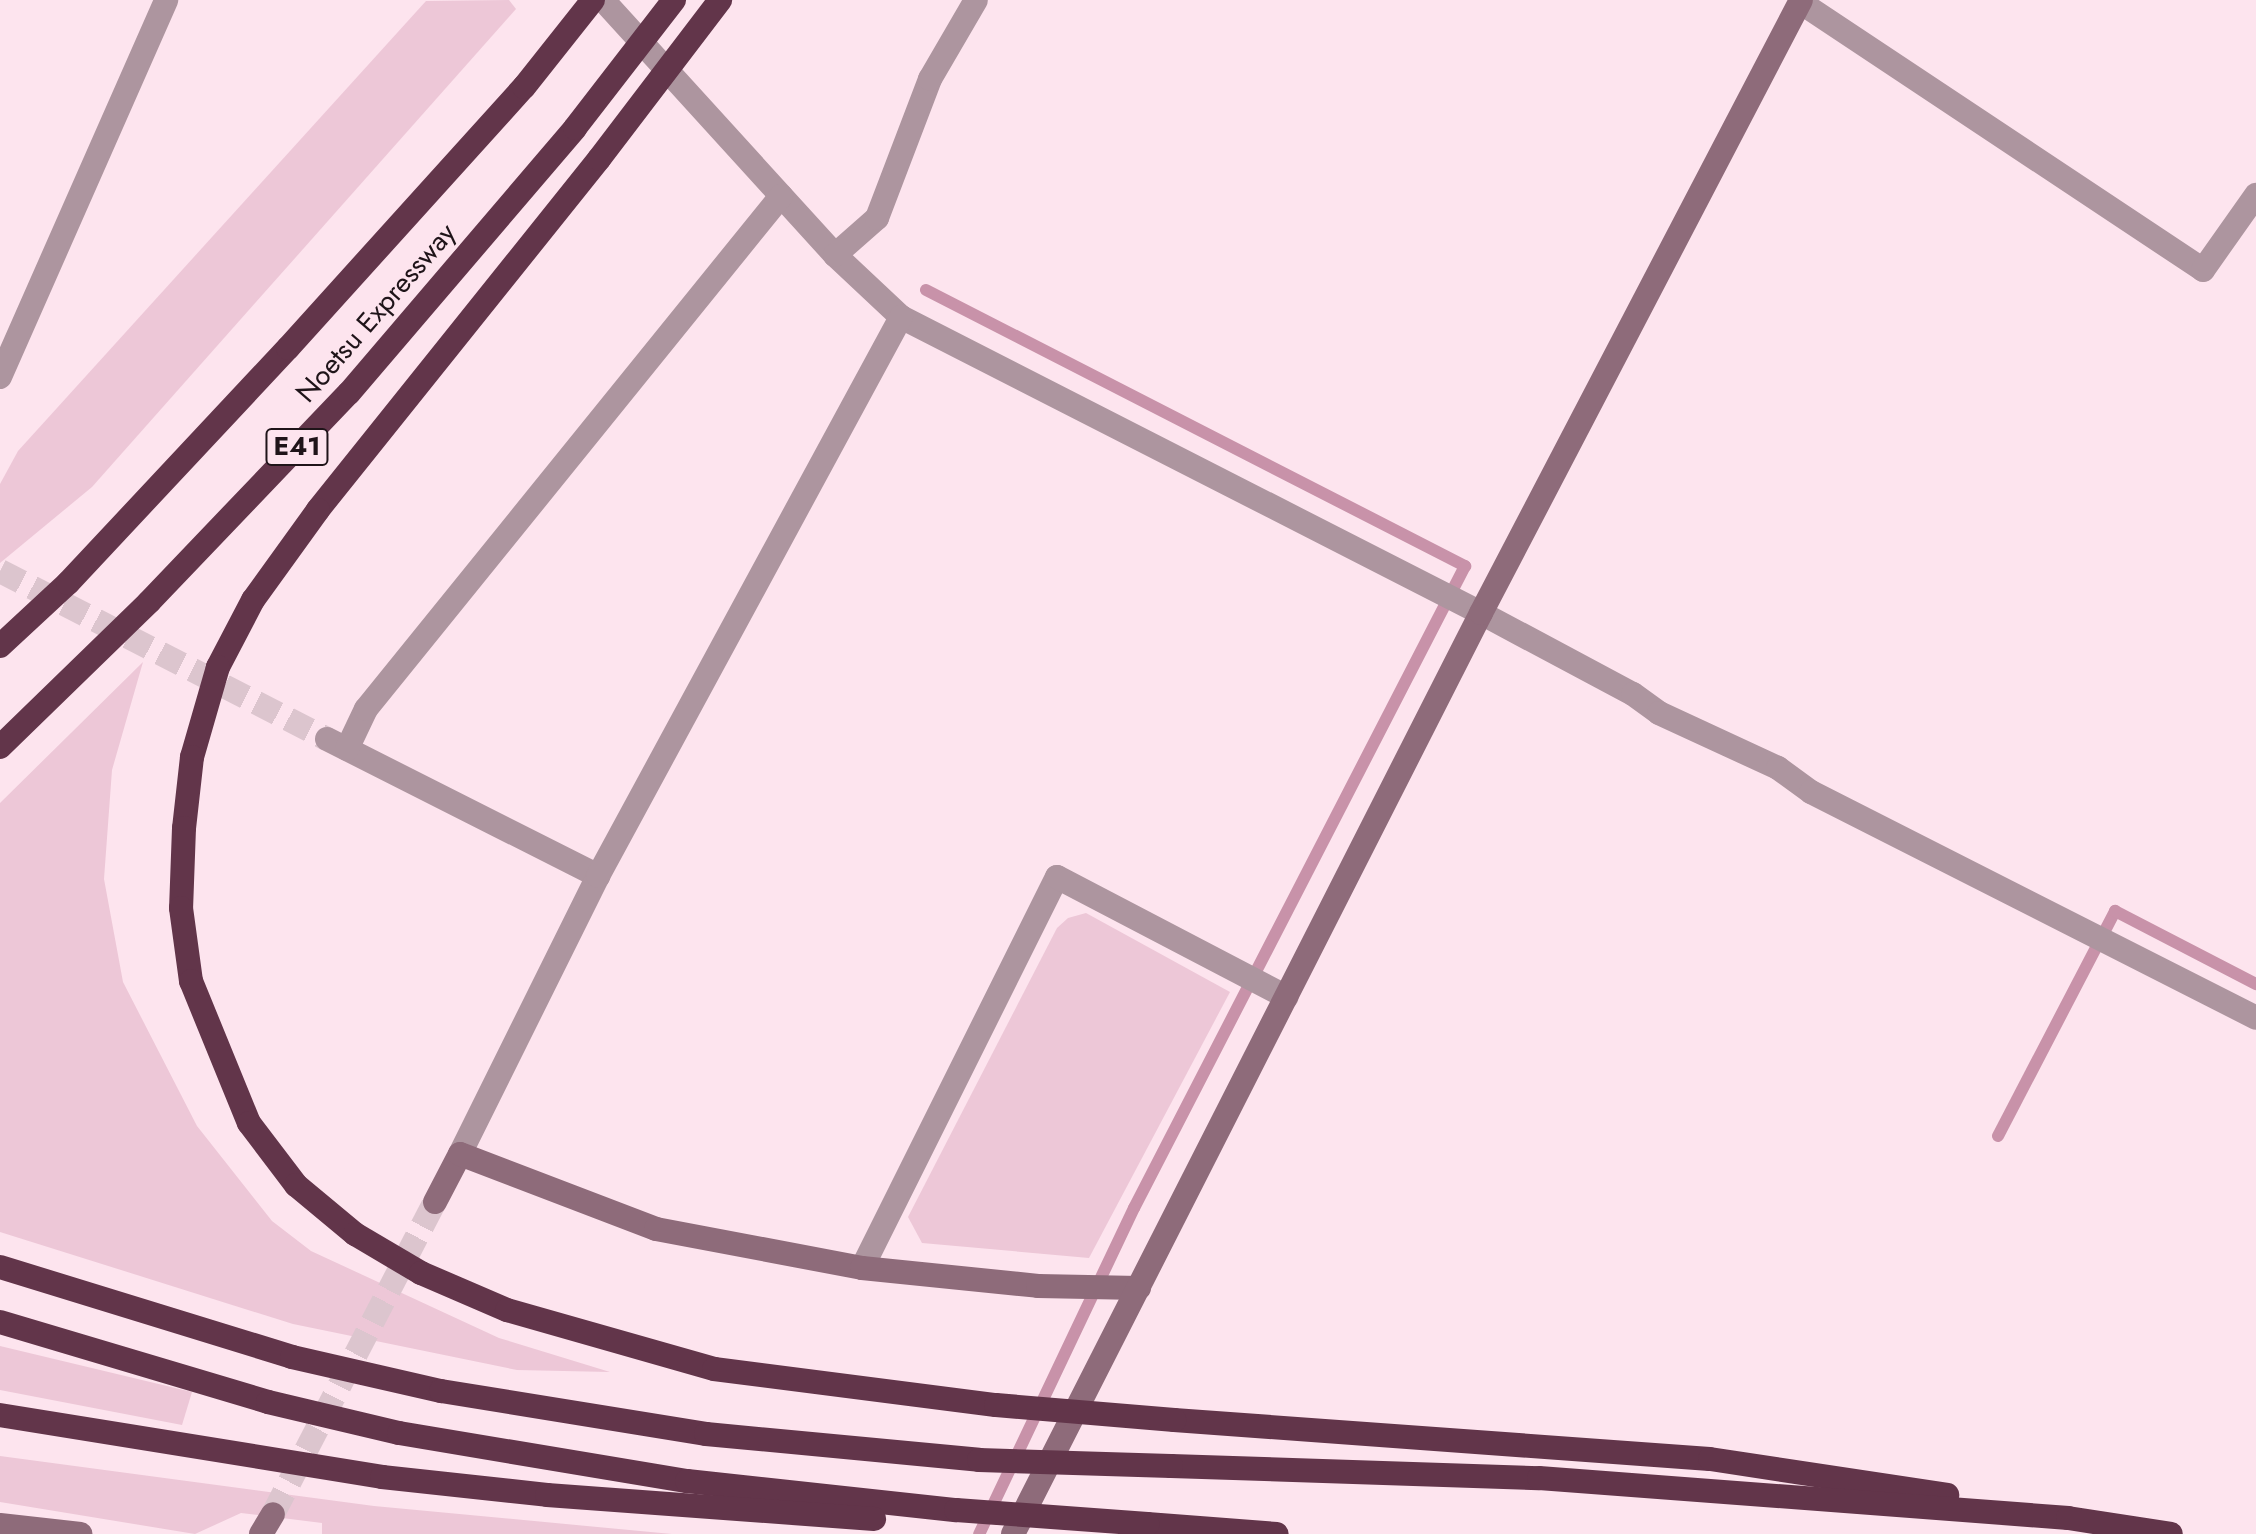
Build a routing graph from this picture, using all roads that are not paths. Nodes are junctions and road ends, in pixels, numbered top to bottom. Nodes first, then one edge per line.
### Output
1 (166, 0) edge
2 (593, 0) edge
3 (603, 0) edge
4 (674, 0) edge
5 (720, 0) edge
6 (976, 0) edge
7 (1801, 1) edge
8 (2256, 195) edge
9 (781, 196) junction
10 (835, 255) junction
11 (901, 317) junction
12 (0, 377) edge
13 (1481, 613) junction
14 (0, 646) edge
15 (0, 747) edge
16 (598, 876) junction
17 (1287, 997) junction
18 (2256, 1018) edge
19 (460, 1154) junction
20 (435, 1202) tunnel mouth
21 (0, 1267) edge
22 (862, 1268) junction
23 (1139, 1288) junction
24 (0, 1322) edge
25 (0, 1415) edge
26 (956, 1517) junction
27 (2068, 1518) junction
28 (0, 1525) edge
29 (80, 1534) edge
30 (1013, 1534) edge
31 (1108, 1534) edge
32 (1277, 1534) edge
33 (2171, 1534) edge

1 - 12 street
2 - 14 highway, Noetsu Expressway / E41
3 - 9 street
4 - 15 highway, Noetsu Expressway / E41, bridge
5 - 27 highway, bridge
6 - 10 street
7 - 8 street
7 - 13 street
9 - 10 street
9 - 16 street
10 - 11 street
11 - 13 street
11 - 16 street
13 - 17 street
13 - 18 street
16 - 19 street
17 - 22 street
17 - 23 street
19 - 20 street
19 - 22 street
21 - 27 highway, bridge
22 - 23 street
23 - 30 street
24 - 26 highway
25 - 26 highway
26 - 31 highway
26 - 32 highway, bridge
27 - 33 highway
28 - 29 street

